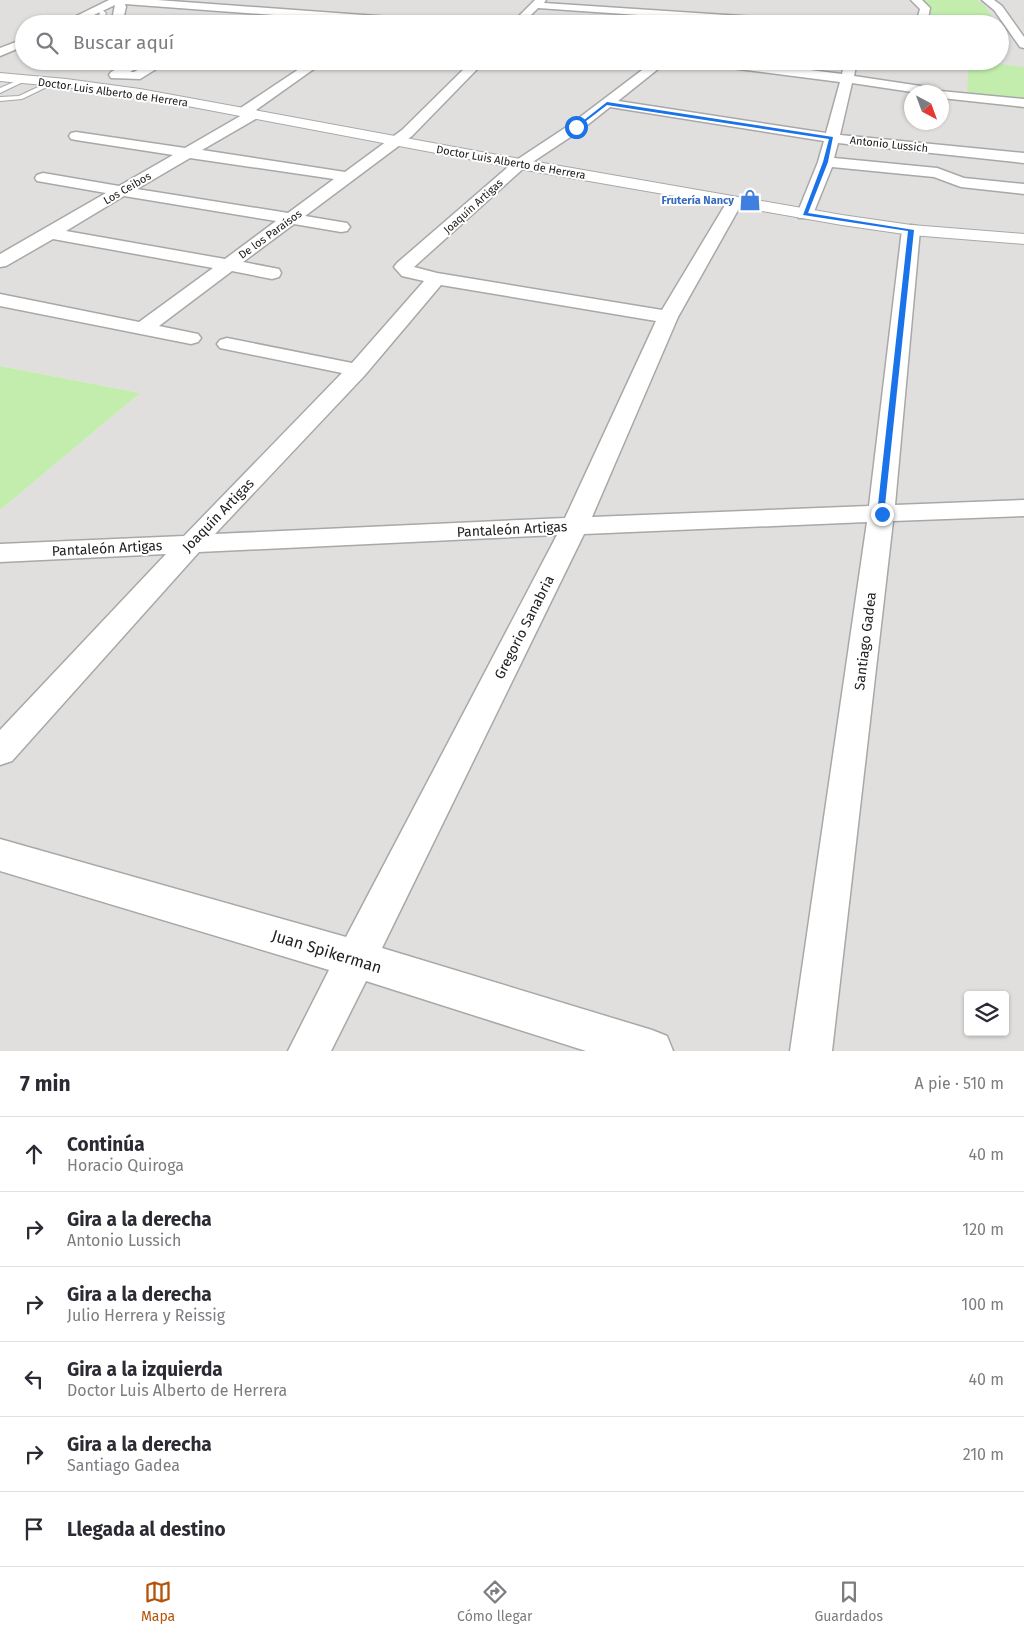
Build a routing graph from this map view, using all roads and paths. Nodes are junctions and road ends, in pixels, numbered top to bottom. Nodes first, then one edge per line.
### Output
1 (114, 0) edge
2 (119, 0) edge
3 (274, 0) edge
4 (910, 0) edge
5 (917, 0) edge
6 (988, 0) edge
7 (538, 3) edge
8 (257, 5) edge
9 (998, 8) junction
10 (98, 9) junction
11 (395, 10) dead end
12 (1015, 10) dead end
13 (240, 14) junction
14 (85, 15) edge
15 (102, 15) edge
16 (119, 15) edge
17 (236, 15) edge
18 (333, 15) edge
19 (387, 15) edge
20 (525, 15) edge
21 (683, 15) edge
22 (924, 15) edge
23 (1003, 15) edge
24 (1009, 24) edge
25 (1009, 39) edge
26 (1022, 42) edge
27 (15, 46) edge
28 (0, 52) edge
29 (105, 70) edge
30 (124, 70) edge
31 (147, 70) edge
32 (308, 70) edge
33 (470, 70) edge
34 (650, 70) edge
35 (777, 70) edge
36 (850, 70) edge
37 (115, 75) junction
38 (0, 77) edge
39 (847, 79) junction
40 (23, 80) junction
41 (53, 82) junction
42 (904, 88) edge
43 (0, 91) edge
44 (949, 95) edge
45 (0, 99) edge
46 (607, 103) junction
47 (1024, 103) edge
48 (249, 113) junction
49 (76, 136) dead end
50 (831, 138) junction
51 (397, 141) junction
52 (187, 153) junction
53 (1024, 158) edge
54 (826, 162) junction
55 (520, 164) junction
56 (349, 177) junction
57 (42, 178) dead end
58 (1024, 189) edge
59 (122, 191) junction
60 (734, 202) junction
61 (805, 214) junction
62 (292, 219) junction
63 (341, 227) dead end
64 (911, 230) junction
65 (50, 233) junction
66 (1024, 239) edge
67 (0, 262) edge
68 (229, 265) junction
69 (272, 273) dead end
70 (436, 279) junction
71 (0, 300) edge
72 (668, 317) junction
73 (143, 328) junction
74 (191, 338) dead end
75 (227, 344) dead end
76 (357, 370) junction
77 (1024, 508) edge
78 (882, 514) junction
79 (575, 526) junction
80 (190, 544) junction
81 (0, 553) edge
82 (0, 752) edge
83 (0, 855) edge
84 (356, 959) junction
85 (309, 1051) edge
86 (652, 1051) edge
87 (811, 1051) edge

1 - 2 street
2 - 10 street
2 - 13 street
2 - 16 street
3 - 8 street
4 - 5 street
5 - 22 street
6 - 9 street
7 - 20 street
7 - 21 street
8 - 13 street
8 - 18 street
9 - 12 street
9 - 23 street
10 - 14 street
10 - 15 lane
11 - 19 street
13 - 17 street
24 - 26 street
25 - 26 street
27 - 28 street
29 - 37 street
30 - 37 street
31 - 37 street
32 - 48 street, Los Ceibos
33 - 51 street, De los Paraísos
34 - 46 street, Joaquín Artigas
35 - 39 street
36 - 39 street
38 - 40 street, Doctor Luis Alberto de Herrera
39 - 42 street
39 - 50 street
40 - 41 street, Doctor Luis Alberto de Herrera
40 - 43 lane
41 - 45 lane
41 - 48 street, Doctor Luis Alberto de Herrera
44 - 47 street
46 - 50 street, Antonio Lussich
46 - 55 street, Joaquín Artigas
48 - 51 street, Doctor Luis Alberto de Herrera
48 - 52 street, Los Ceibos
49 - 52 street
50 - 53 street, Antonio Lussich
50 - 54 street
51 - 55 street, Doctor Luis Alberto de Herrera
51 - 56 street, De los Paraísos
52 - 56 street
52 - 59 street, Los Ceibos
54 - 58 street
54 - 61 street
55 - 60 street, Doctor Luis Alberto de Herrera
55 - 70 street, Joaquín Artigas
56 - 62 street, De los Paraísos
57 - 59 street
59 - 62 street
59 - 65 street, Los Ceibos
60 - 61 street, Doctor Luis Alberto de Herrera
60 - 72 street, Gregorio Sanabria
61 - 64 street, Doctor Luis Alberto de Herrera
62 - 63 street
62 - 68 street, De los Paraísos
64 - 66 street, Doctor Luis Alberto de Herrera
64 - 78 street, Santiago Gadea
65 - 67 street, Los Ceibos
65 - 68 street
68 - 69 street
68 - 73 street, De los Paraísos
70 - 72 street
70 - 76 street, Joaquín Artigas
71 - 73 street
72 - 79 street, Gregorio Sanabria
73 - 74 street
75 - 76 street
76 - 80 street, Joaquín Artigas
77 - 78 street, Pantaleón Artigas
78 - 79 street, Pantaleón Artigas
78 - 87 street, Santiago Gadea
79 - 80 street, Pantaleón Artigas
79 - 84 street, Gregorio Sanabria
80 - 81 street, Pantaleón Artigas
80 - 82 street, Joaquín Artigas
83 - 84 street, Juan Spikerman
84 - 85 street, Gregorio Sanabria
84 - 86 street, Juan Spikerman

